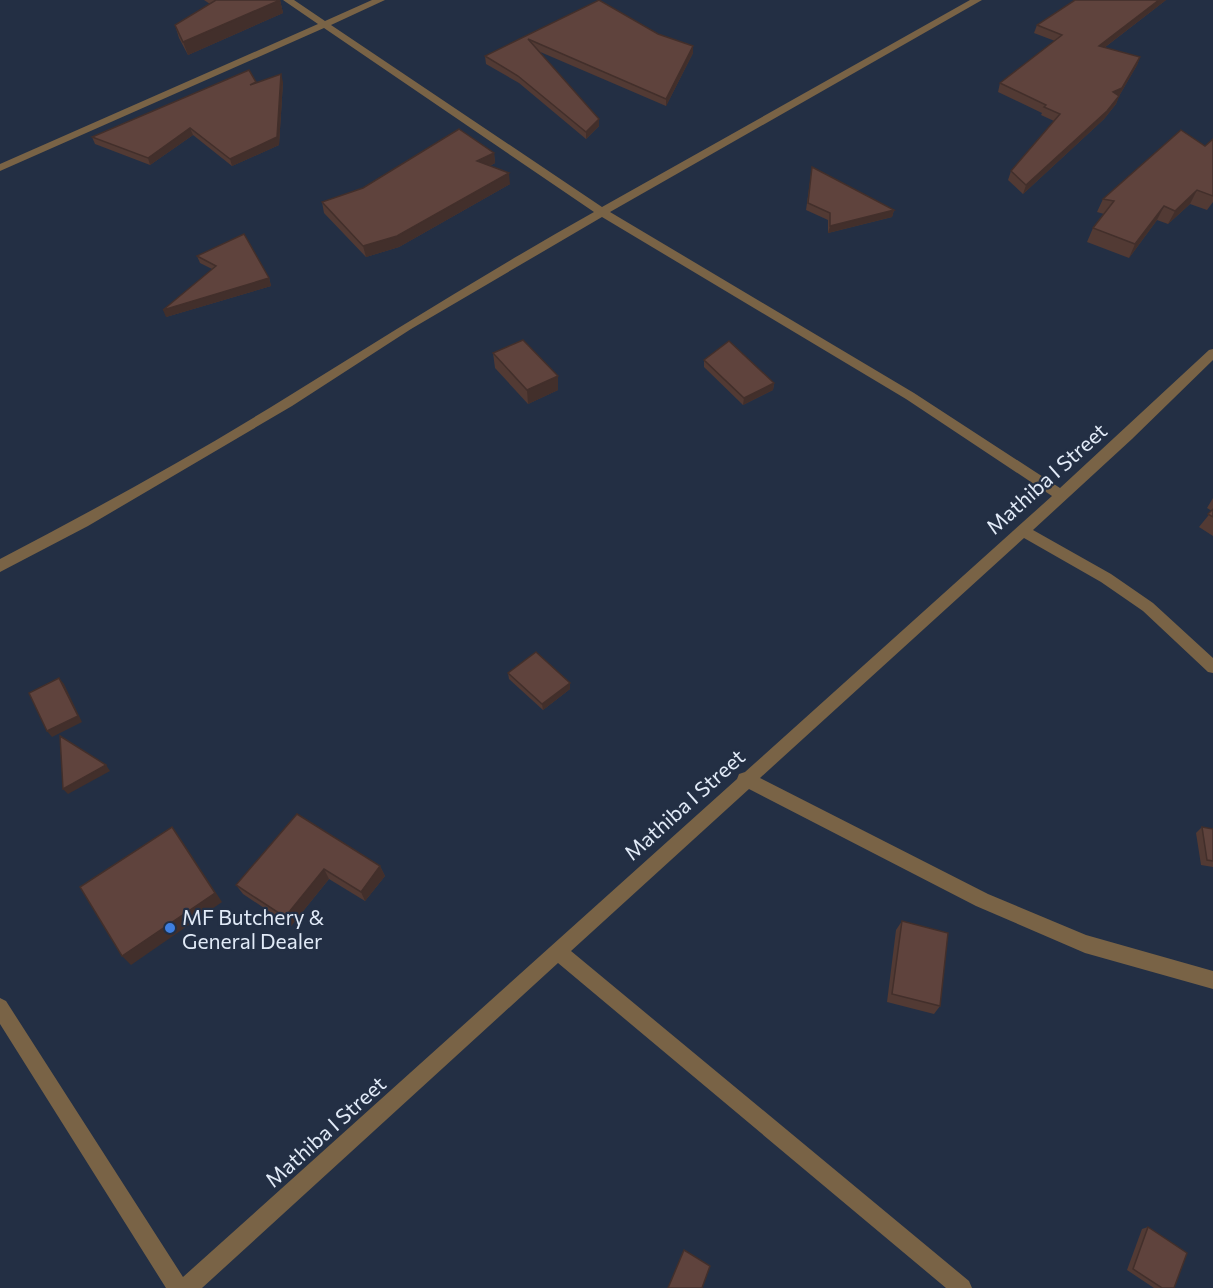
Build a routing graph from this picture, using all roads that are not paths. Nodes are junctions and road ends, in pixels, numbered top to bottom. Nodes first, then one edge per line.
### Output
1 (288, 0) edge
2 (380, 0) edge
3 (977, 0) edge
4 (323, 24) junction
5 (0, 168) edge
6 (602, 212) junction
7 (1213, 353) edge
8 (1060, 495) junction
9 (1022, 530) junction
10 (0, 566) edge
11 (1213, 666) edge
12 (745, 779) junction
13 (556, 950) junction
14 (1213, 980) edge
15 (0, 1007) edge
16 (177, 1288) edge
17 (186, 1288) edge
18 (962, 1288) edge

1 - 4 street
2 - 4 street
3 - 6 street
4 - 5 street
4 - 6 street
6 - 8 street
6 - 10 street
7 - 8 street, Mathiba I Street
8 - 9 street, Mathiba I Street
9 - 11 street
9 - 12 street, Mathiba I Street
12 - 13 street, Mathiba I Street
12 - 14 street
13 - 17 street, Mathiba I Street
13 - 18 street
15 - 16 street

